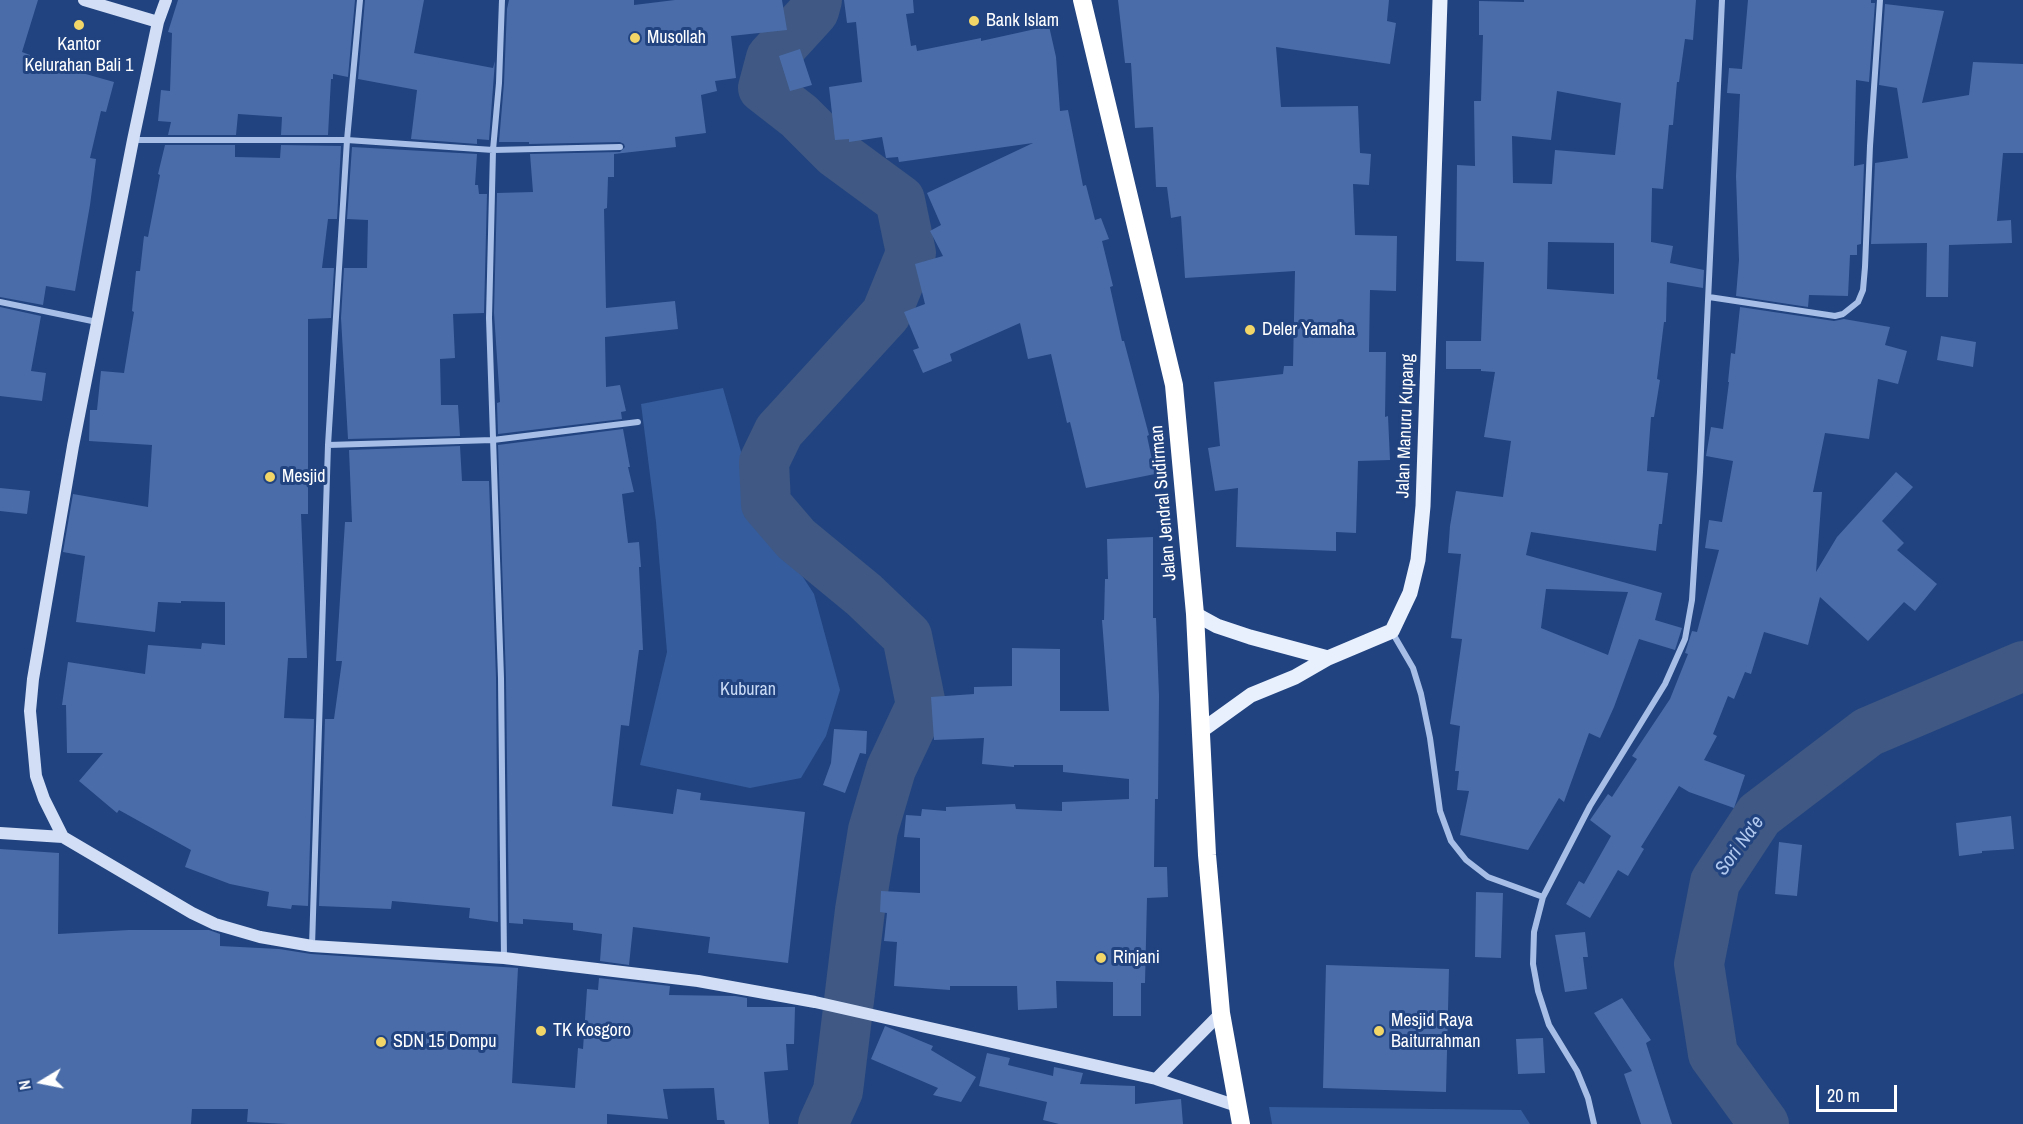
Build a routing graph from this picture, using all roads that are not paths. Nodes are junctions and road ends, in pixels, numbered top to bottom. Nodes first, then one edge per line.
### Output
1 (84, 0) edge
2 (166, 0) edge
3 (360, 0) edge
4 (502, 0) edge
5 (1082, 0) edge
6 (1440, 0) edge
7 (1722, 0) edge
8 (1880, 0) edge
9 (158, 22) junction
10 (133, 140) junction
11 (347, 140) junction
12 (620, 147) dead end
13 (493, 150) junction
14 (1709, 297) junction
15 (0, 302) edge
16 (97, 322) junction
17 (638, 422) dead end
18 (494, 440) junction
19 (328, 445) junction
20 (1195, 614) junction
21 (1392, 631) junction
22 (1328, 658) junction
23 (1201, 731) junction
24 (0, 834) edge
25 (63, 837) junction
26 (1543, 897) junction
27 (312, 946) junction
28 (504, 958) junction
29 (1221, 1012) junction
30 (1156, 1079) junction
31 (1239, 1115) edge
32 (1594, 1124) edge

1 - 9 main road
2 - 9 main road
3 - 11 street
4 - 13 street
5 - 20 highway, Jalan Jendral Sudirman
6 - 21 main road, Jalan Manuru Kupang
7 - 14 street
8 - 14 street
9 - 10 main road
10 - 11 street
10 - 16 main road
11 - 13 street
11 - 19 street
12 - 13 street
13 - 18 street
14 - 26 street
15 - 16 street
16 - 25 main road
17 - 18 street
18 - 19 street
18 - 28 street
19 - 27 street
20 - 22 main road
20 - 23 highway, Jalan Jendral Sudirman
21 - 22 main road
21 - 26 street
22 - 23 main road
23 - 29 highway, Jalan Jendral Sudirman
24 - 25 main road
25 - 27 main road
26 - 32 street
27 - 28 main road
28 - 30 main road
29 - 30 main road
29 - 31 highway, Jalan Jendral Sudirman
30 - 31 main road

